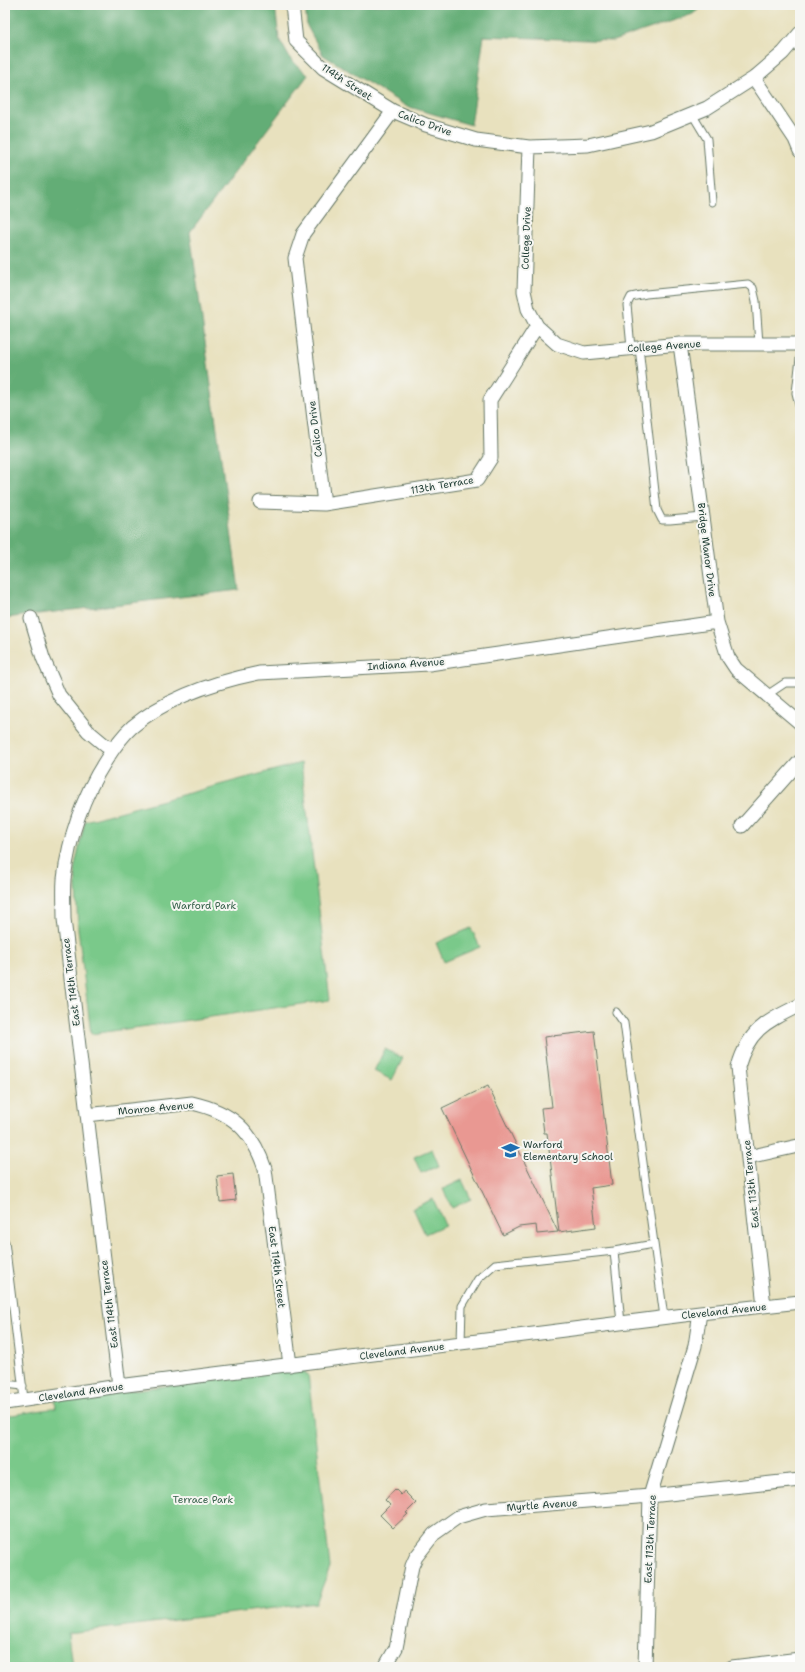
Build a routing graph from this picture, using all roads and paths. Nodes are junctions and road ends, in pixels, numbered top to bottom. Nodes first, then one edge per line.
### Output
1 (292, 5) edge
2 (800, 33) edge
3 (754, 78) junction
4 (393, 111) junction
5 (692, 114) junction
6 (529, 147) junction
7 (800, 150) edge
8 (712, 202) dead end
9 (537, 326) junction
10 (680, 344) junction
11 (758, 344) junction
12 (800, 344) edge
13 (635, 348) junction
14 (800, 358) edge
15 (800, 409) edge
16 (260, 502) dead end
17 (324, 504) junction
18 (703, 517) junction
19 (31, 618) dead end
20 (717, 622) junction
21 (800, 683) edge
22 (767, 695) junction
23 (800, 723) edge
24 (114, 748) junction
25 (800, 761) edge
26 (742, 826) dead end
27 (800, 1005) edge
28 (616, 1012) dead end
29 (87, 1115) junction
30 (798, 1146) dead end
31 (748, 1156) junction
32 (265, 1169) joint
33 (5, 1242) edge
34 (654, 1244) junction
35 (614, 1251) junction
36 (800, 1302) edge
37 (764, 1306) junction
38 (700, 1313) junction
39 (664, 1317) junction
40 (621, 1323) junction
41 (461, 1343) junction
42 (290, 1365) junction
43 (5, 1384) edge
44 (119, 1386) junction
45 (24, 1393) junction
46 (5, 1403) edge
47 (800, 1480) edge
48 (650, 1496) junction
49 (800, 1659) edge
50 (385, 1667) edge
51 (646, 1667) edge
52 (732, 1667) edge

1 - 4 street, 114th Street
2 - 3 street, Calico Drive
3 - 5 street, Calico Drive
3 - 7 street
4 - 6 street, Calico Drive
4 - 17 street, Calico Drive
5 - 6 street, Calico Drive
5 - 8 lane
6 - 9 street, College Drive
9 - 13 street, College Avenue
9 - 17 street, 113th Terrace
10 - 11 street, College Avenue
10 - 13 street, College Avenue
10 - 18 street, Bridge Manor Drive
11 - 12 street, College Avenue
11 - 13 lane
13 - 18 lane
14 - 15 lane
16 - 17 street, 113th Terrace
18 - 20 street, Bridge Manor Drive
19 - 24 street
20 - 22 street, Bridge Manor Drive
20 - 24 street, Indiana Avenue
21 - 22 lane
22 - 23 street, Bridge Manor Drive
24 - 29 street, East 114th Terrace
25 - 26 street
27 - 31 street, East 113th Terrace
28 - 34 lane
29 - 32 street, Monroe Avenue
29 - 44 street, East 114th Terrace
30 - 31 street
31 - 37 street, East 113th Terrace
32 - 42 street, East 114th Street
33 - 45 lane
34 - 35 lane
34 - 39 lane
35 - 40 lane
35 - 41 lane
36 - 37 street, Cleveland Avenue
37 - 38 street, Cleveland Avenue
38 - 39 street, Cleveland Avenue
38 - 48 street, East 113th Terrace
39 - 40 street, Cleveland Avenue
40 - 41 street, Cleveland Avenue
41 - 42 street, Cleveland Avenue
42 - 44 street, Cleveland Avenue
43 - 45 lane
44 - 45 street, Cleveland Avenue
45 - 46 street, Cleveland Avenue
47 - 48 street, Myrtle Avenue
48 - 50 street, Myrtle Avenue
48 - 51 street, East 113th Terrace
49 - 52 street

